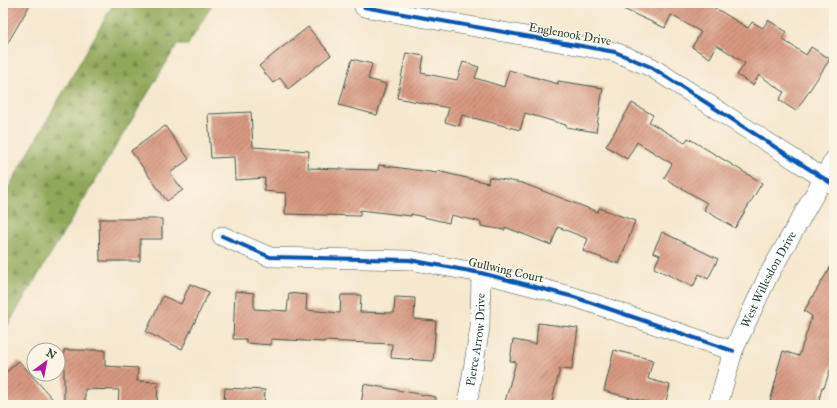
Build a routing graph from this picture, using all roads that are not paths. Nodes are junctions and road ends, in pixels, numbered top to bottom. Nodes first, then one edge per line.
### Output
1 (364, 7) dead end
2 (834, 160) edge
3 (829, 181) edge
4 (222, 236) dead end
5 (481, 273) junction
6 (733, 351) junction
7 (467, 405) edge
8 (718, 405) edge

1 - 3 street, Englenook Drive
2 - 3 street, West Willesdon Drive
3 - 6 street, West Willesdon Drive
4 - 5 street, Gullwing Court
5 - 6 street, Gullwing Court
5 - 7 street, Pierce Arrow Drive
6 - 8 street, West Willesdon Drive

